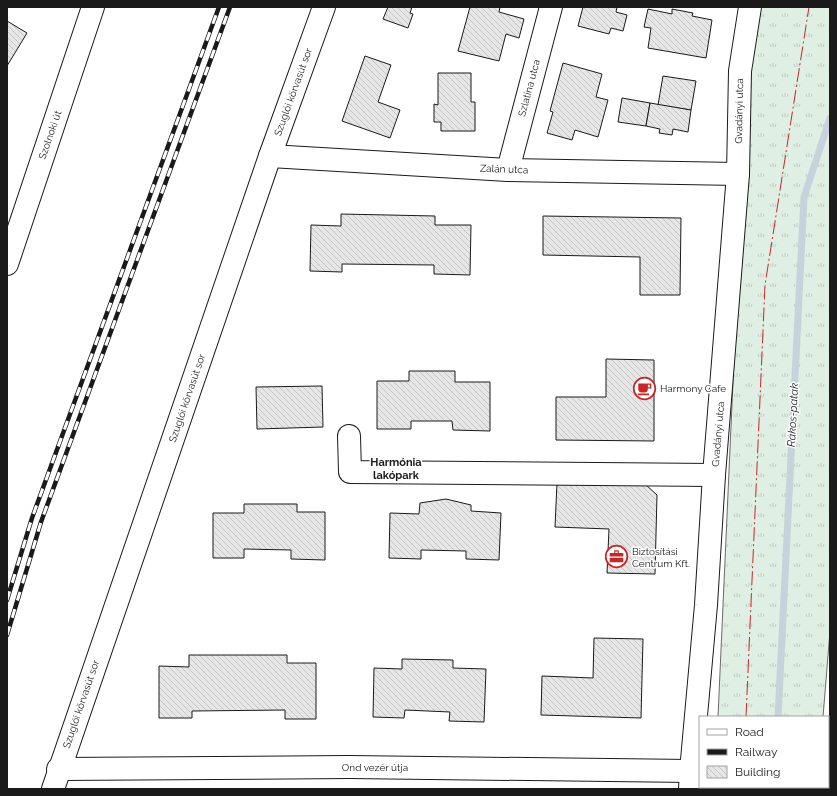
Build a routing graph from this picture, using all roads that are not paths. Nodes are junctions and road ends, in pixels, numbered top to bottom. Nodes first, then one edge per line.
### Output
1 (93, 7) edge
2 (324, 7) edge
3 (551, 7) edge
4 (750, 7) edge
5 (270, 156) junction
6 (508, 170) junction
7 (738, 174) junction
8 (7, 264) edge
9 (349, 436) dead end
10 (714, 475) junction
11 (56, 779) edge
12 (690, 780) edge

1 - 8 street, Szolnoki út
2 - 5 street, Szuglói körvasút sor
3 - 6 street, Szlatina utca
4 - 7 street, Gvadányi utca
5 - 6 street, Zalán utca
5 - 11 street, Szuglói körvasút sor
6 - 7 street, Zalán utca
7 - 10 street, Gvadányi utca
9 - 10 street
10 - 12 street, Gvadányi utca
11 - 12 street, Ond vezér útja

